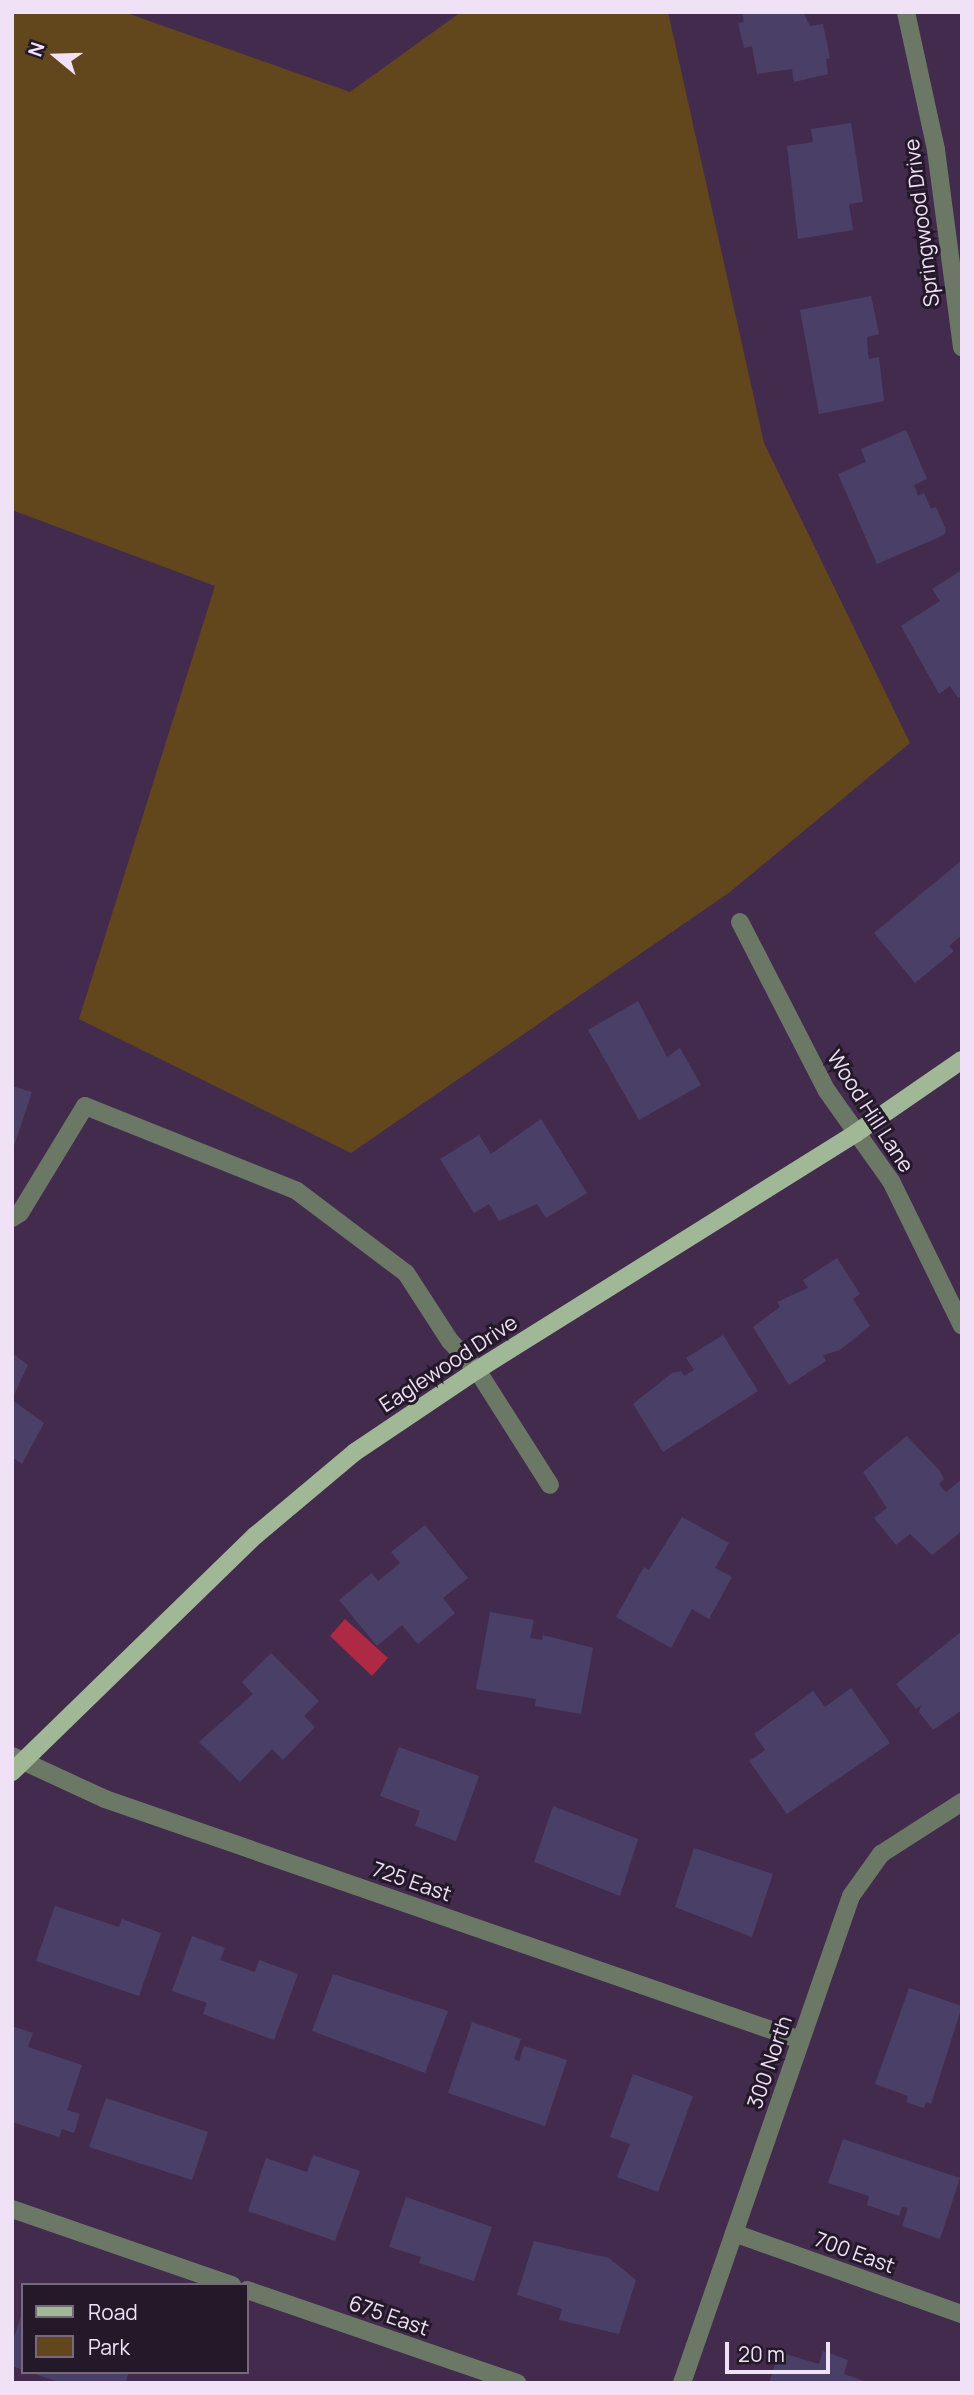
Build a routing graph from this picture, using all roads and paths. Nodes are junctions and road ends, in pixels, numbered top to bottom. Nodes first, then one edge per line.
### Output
1 (906, 12) edge
2 (956, 272) edge
3 (962, 347) edge
4 (740, 922) dead end
5 (962, 1060) edge
6 (856, 1133) junction
7 (12, 1218) edge
8 (962, 1326) edge
9 (477, 1370) junction
10 (550, 1486) dead end
11 (16, 1764) edge
12 (962, 1802) edge
13 (800, 2040) junction
14 (12, 2209) edge
15 (734, 2234) junction
16 (226, 2283) edge
17 (248, 2290) edge
18 (962, 2314) edge
19 (517, 2383) edge
20 (682, 2383) edge

1 - 2 street, Springwood Drive
2 - 3 street, Springwood Drive
4 - 6 street, Wood Hill Lane
5 - 6 main road, Eaglewood Drive
6 - 8 street, Wood Hill Lane
6 - 9 main road, Eaglewood Drive
7 - 9 street
9 - 10 street
9 - 11 main road, Eaglewood Drive
11 - 13 street, 725 East
12 - 13 street, 300 North
13 - 15 street, 300 North
14 - 16 street
15 - 18 street, 700 East
15 - 20 street, 300 North
17 - 19 street, 675 East

